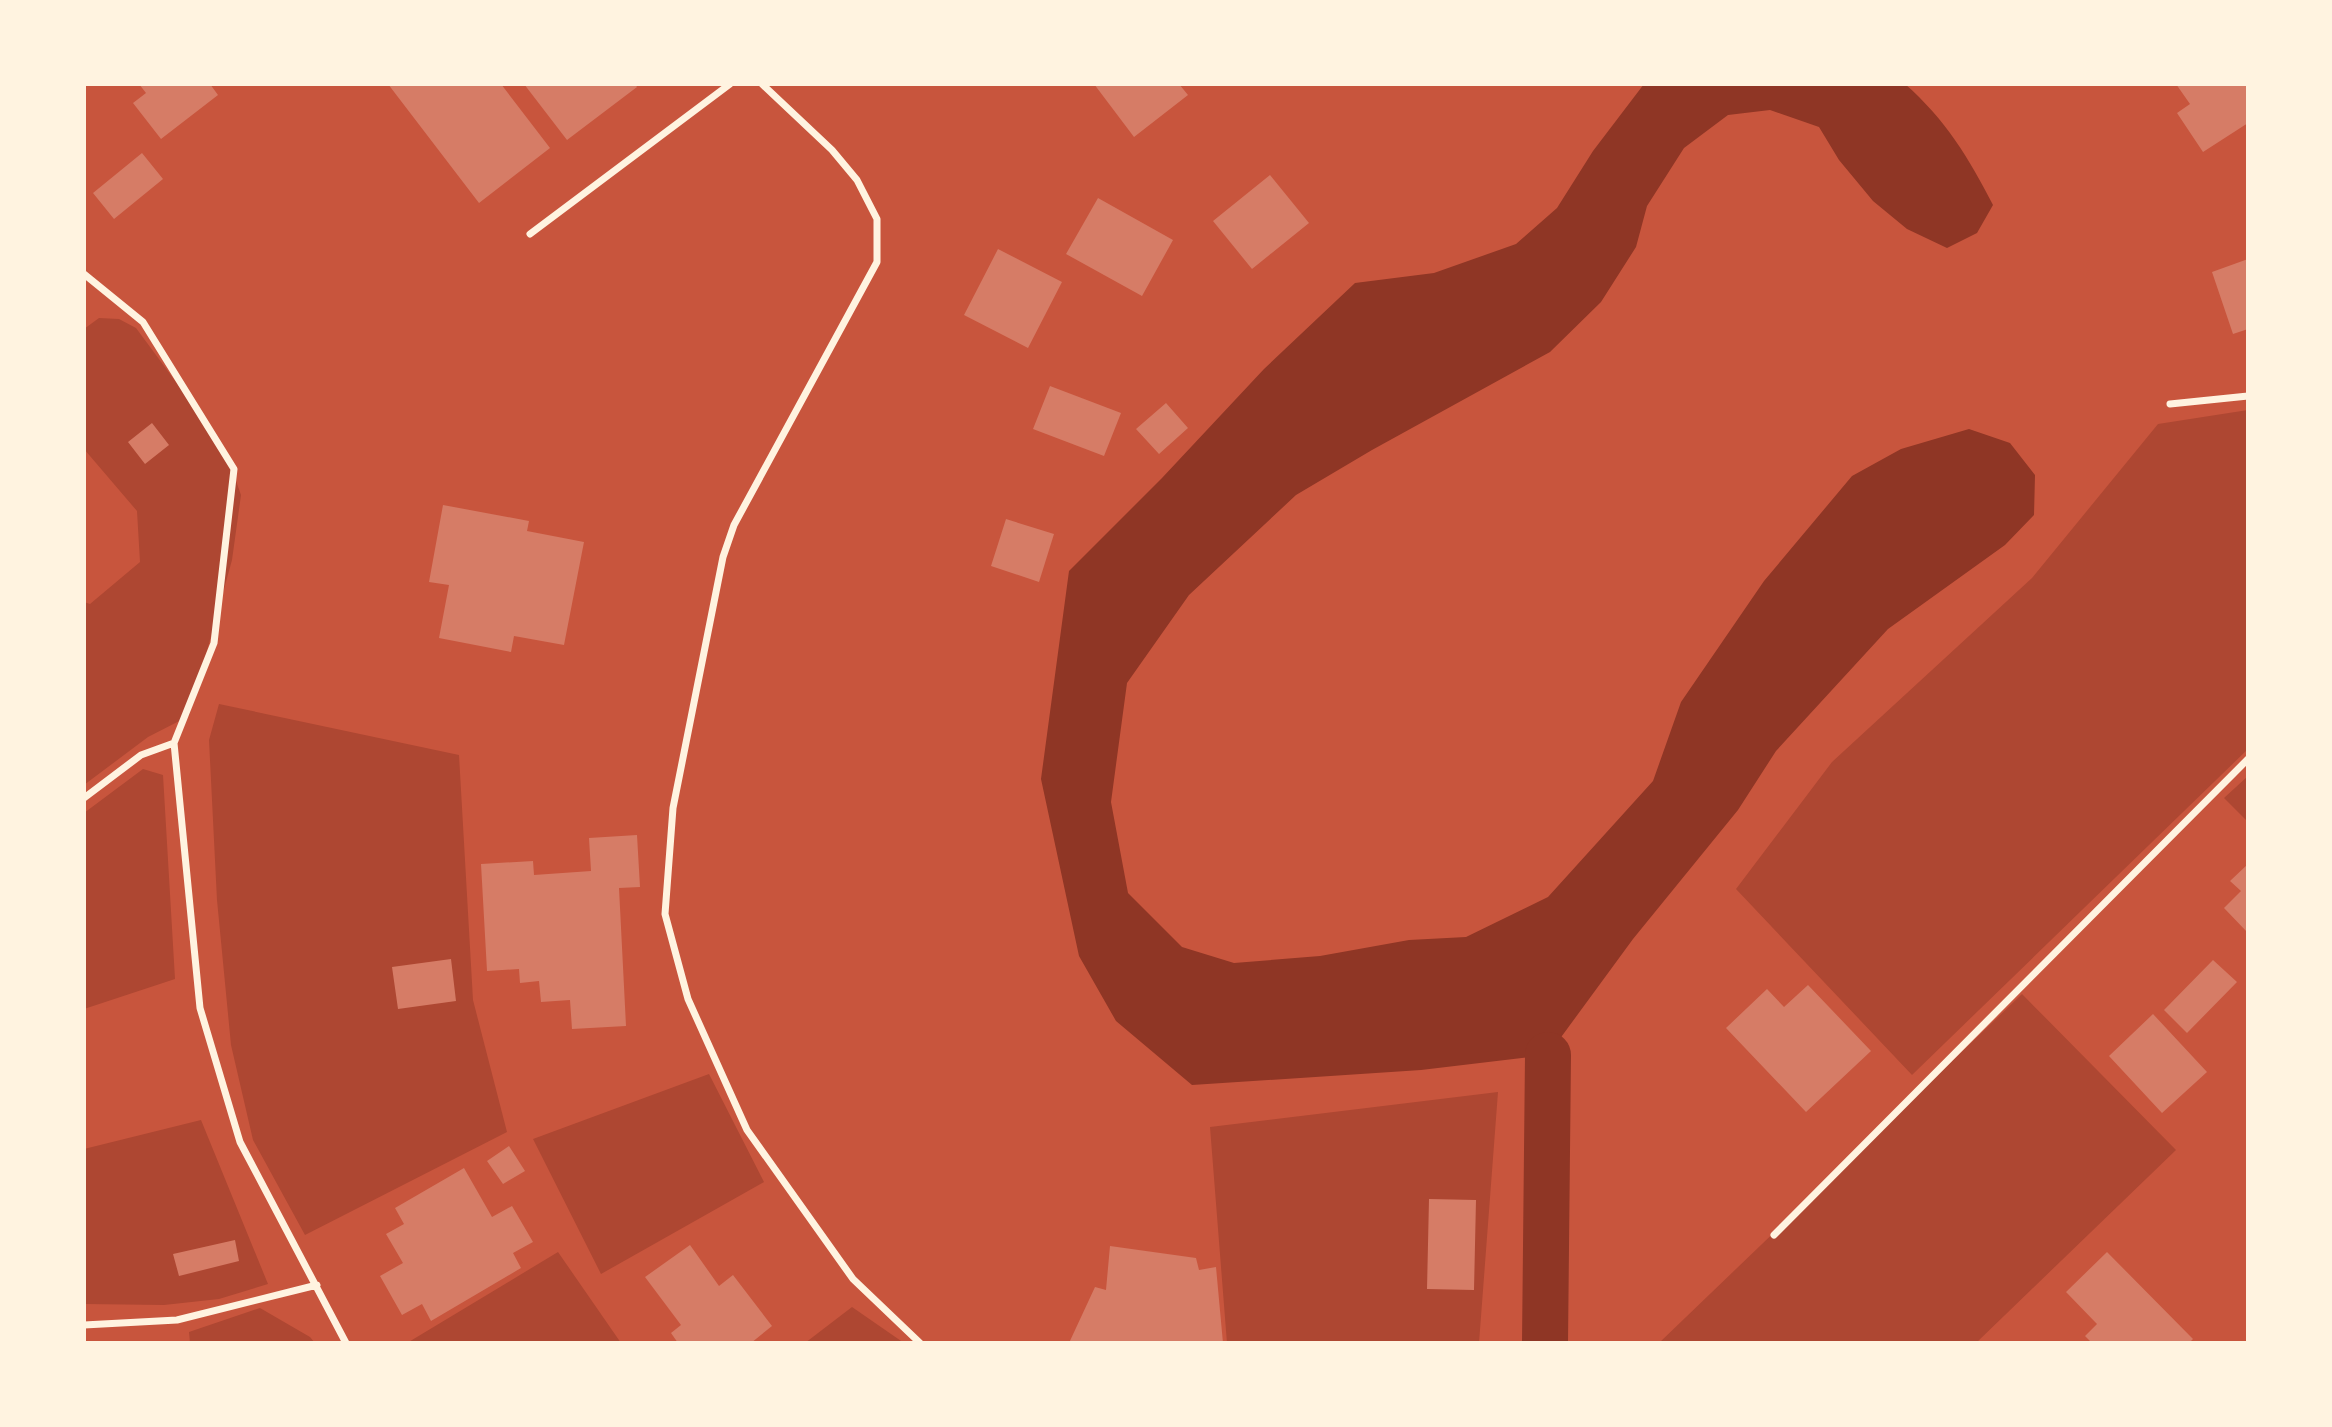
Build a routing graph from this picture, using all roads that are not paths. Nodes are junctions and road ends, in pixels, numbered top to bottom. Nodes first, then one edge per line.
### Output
1 (730, 84) edge
2 (762, 84) edge
3 (530, 234) dead end
4 (84, 274) edge
5 (2248, 396) edge
6 (2170, 404) dead end
7 (174, 743) junction
8 (2248, 759) edge
9 (84, 798) edge
10 (1774, 1235) dead end
11 (317, 1285) junction
12 (84, 1325) edge
13 (346, 1343) edge
14 (920, 1343) edge

1 - 3 street
2 - 14 street
4 - 7 street
5 - 6 street
7 - 9 street
7 - 11 street
8 - 10 street
11 - 12 street
11 - 13 street

